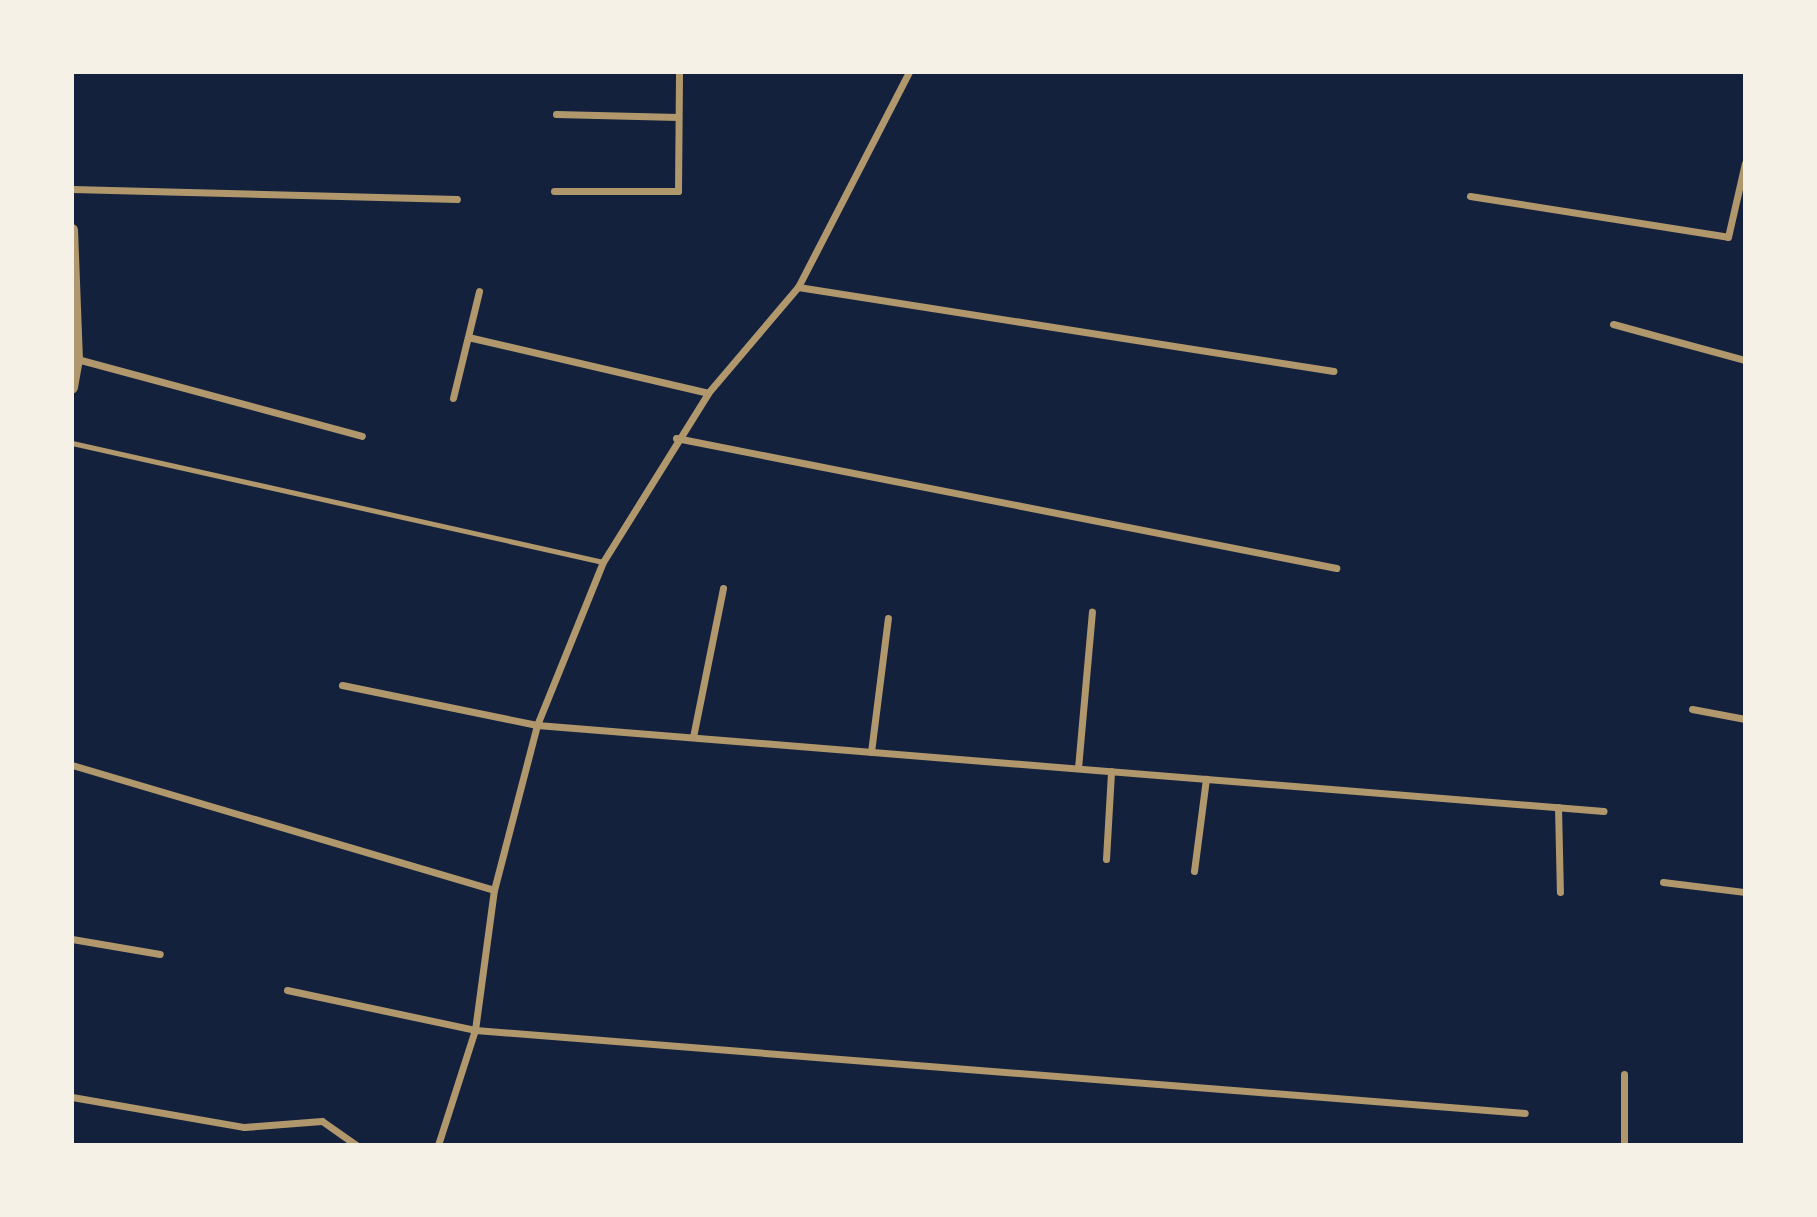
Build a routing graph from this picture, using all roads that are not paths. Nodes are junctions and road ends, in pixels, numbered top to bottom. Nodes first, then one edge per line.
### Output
1 (679, 72) edge
2 (909, 72) edge
3 (556, 114) dead end
4 (678, 117) junction
5 (1745, 163) edge
6 (72, 189) edge
7 (554, 191) dead end
8 (1470, 196) dead end
9 (457, 199) dead end
10 (72, 230) edge
11 (74, 280) edge
12 (798, 287) junction
13 (479, 291) dead end
14 (1613, 324) dead end
15 (468, 337) junction
16 (77, 359) junction
17 (1745, 360) edge
18 (1333, 371) dead end
19 (72, 388) edge
20 (708, 393) junction
21 (453, 398) dead end
22 (362, 436) dead end
23 (676, 438) junction
24 (72, 443) edge
25 (603, 562) junction
26 (1336, 568) dead end
27 (723, 588) dead end
28 (1092, 612) dead end
29 (887, 618) dead end
30 (342, 685) dead end
31 (1692, 709) dead end
32 (1745, 719) edge
33 (537, 725) junction
34 (693, 737) junction
35 (871, 752) junction
36 (72, 765) edge
37 (1078, 768) junction
38 (1111, 771) junction
39 (1206, 779) junction
40 (1558, 807) junction
41 (1604, 811) dead end
42 (1107, 859) dead end
43 (1194, 871) dead end
44 (1663, 882) dead end
45 (494, 890) junction
46 (1560, 892) dead end
47 (1745, 892) edge
48 (72, 939) edge
49 (160, 954) dead end
50 (287, 990) dead end
51 (475, 1030) junction
52 (1624, 1074) dead end
53 (72, 1097) edge
54 (1525, 1113) dead end
55 (355, 1145) edge
56 (438, 1145) edge
57 (1624, 1145) edge

1 - 4 street
2 - 12 street
3 - 4 street
4 - 7 street
5 - 8 street
6 - 9 street
10 - 11 street
11 - 16 street
12 - 18 street
12 - 20 street
13 - 15 street
14 - 17 street
15 - 20 street
15 - 21 street
16 - 19 street
16 - 22 street
20 - 23 street
23 - 25 street
23 - 26 street
24 - 25 lane
25 - 33 street
27 - 34 street
28 - 37 street
29 - 35 street
30 - 33 street
31 - 32 street
33 - 34 street
33 - 45 street
34 - 35 street
35 - 37 street
36 - 45 street
37 - 38 street
38 - 39 street
38 - 42 street
39 - 40 street
39 - 43 street
40 - 41 street
40 - 46 street
44 - 47 street
45 - 51 street
48 - 49 street
50 - 51 street
51 - 54 street
51 - 56 street
52 - 57 street
53 - 55 street

